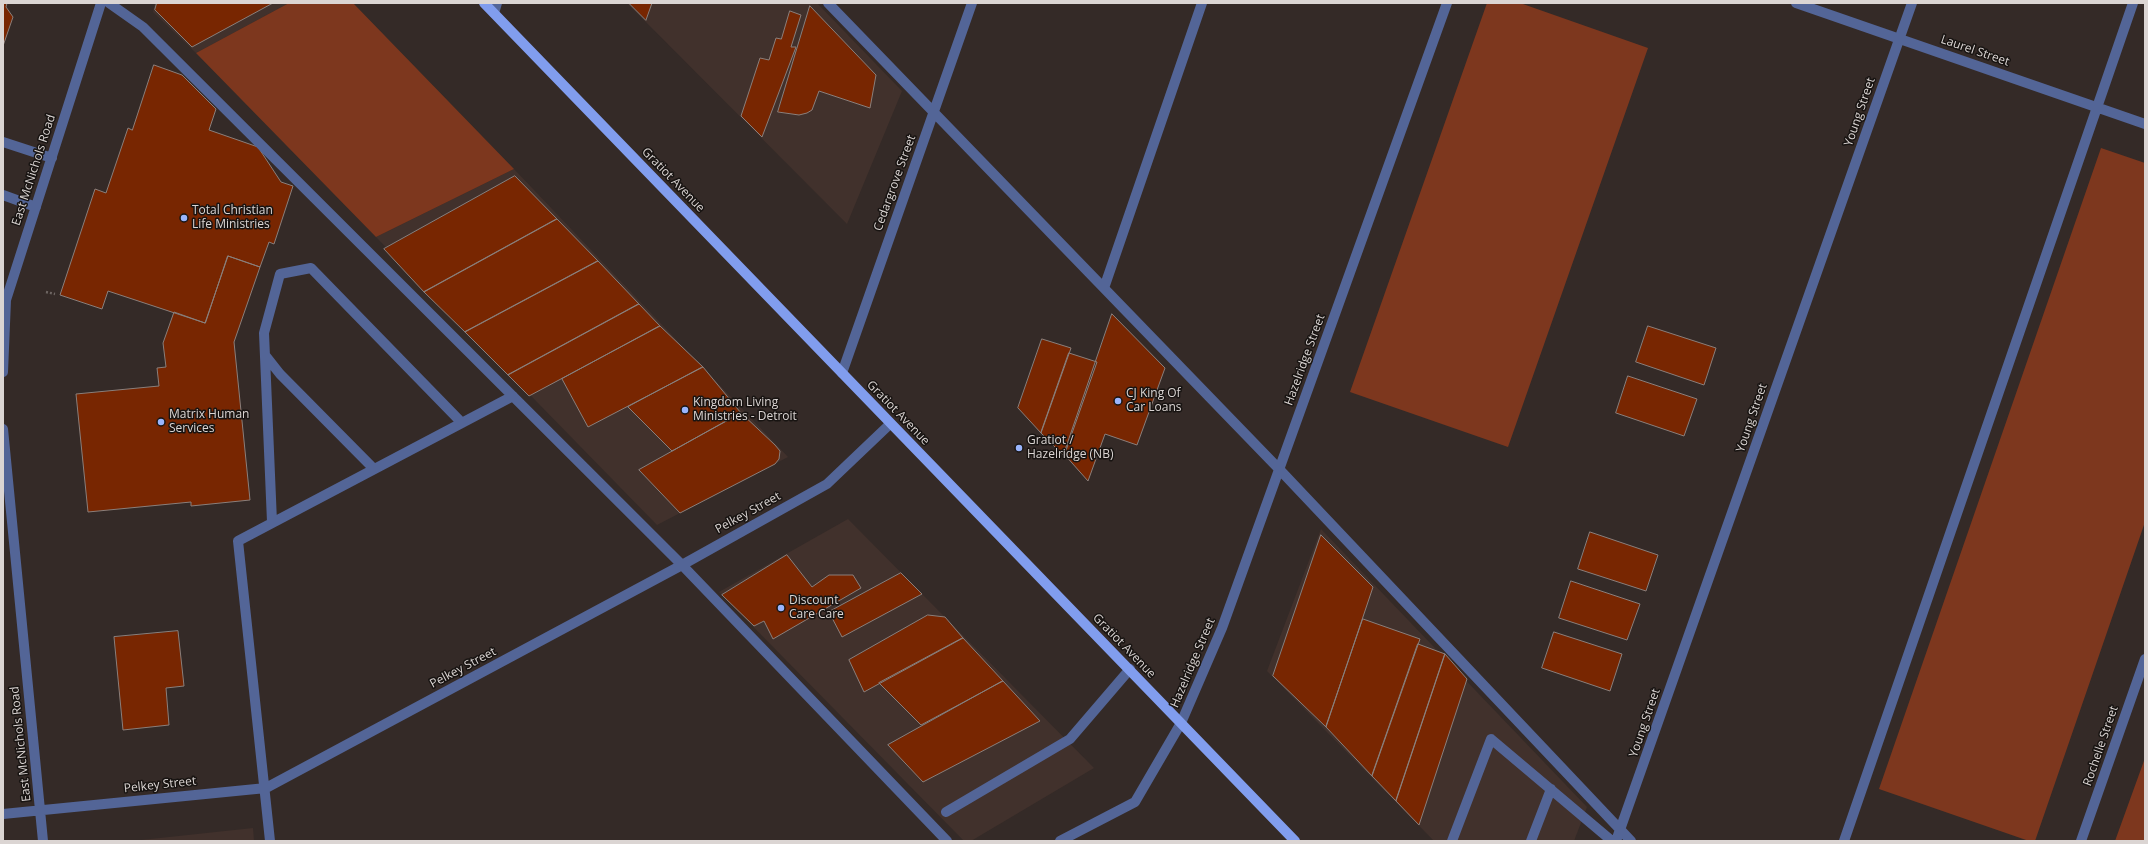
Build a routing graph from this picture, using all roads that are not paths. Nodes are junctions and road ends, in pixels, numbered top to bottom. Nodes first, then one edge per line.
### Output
1 (101, 3) edge
2 (109, 3) edge
3 (484, 3) edge
4 (497, 3) edge
5 (828, 3) edge
6 (972, 3) edge
7 (1202, 3) edge
8 (1447, 3) edge
9 (1796, 3) edge
10 (1912, 3) edge
11 (2133, 3) edge
12 (494, 14) junction
13 (1900, 39) junction
14 (2097, 107) junction
15 (934, 112) junction
16 (2145, 124) edge
17 (3, 142) edge
18 (52, 158) junction
19 (3, 195) edge
20 (36, 207) junction
21 (1104, 288) junction
22 (265, 355) junction
23 (3, 372) edge
24 (842, 373) junction
25 (513, 396) junction
26 (462, 423) junction
27 (890, 424) junction
28 (3, 429) edge
29 (374, 469) junction
30 (1280, 470) junction
31 (272, 522) junction
32 (682, 565) junction
33 (2145, 659) edge
34 (1130, 670) junction
35 (1181, 723) junction
36 (266, 788) junction
37 (1551, 789) junction
38 (40, 810) junction
39 (946, 812) dead end
40 (3, 814) edge
41 (1621, 830) junction
42 (43, 841) edge
43 (270, 841) edge
44 (947, 841) edge
45 (1060, 841) edge
46 (1295, 841) edge
47 (1452, 841) edge
48 (1531, 841) edge
49 (1612, 841) edge
50 (1616, 841) edge
51 (1631, 841) edge
52 (1844, 841) edge
53 (2081, 841) edge

1 - 18 street, East McNichols Road
2 - 25 street
3 - 12 main road, Gratiot Avenue
4 - 12 street
5 - 15 street
6 - 15 street, Cedargrove Street
7 - 21 street
8 - 30 street, Hazelridge Street
9 - 13 street, Laurel Street
10 - 13 street, Young Street
11 - 14 street
12 - 24 main road, Gratiot Avenue
13 - 14 street, Laurel Street
13 - 41 street, Young Street
14 - 16 street, Laurel Street
14 - 52 street
15 - 21 street
15 - 24 street, Cedargrove Street
17 - 18 street
18 - 20 street, East McNichols Road
19 - 20 street
20 - 23 street, East McNichols Road
21 - 30 street
22 - 26 street
22 - 29 street
22 - 31 street
24 - 27 main road, Gratiot Avenue
25 - 26 street
25 - 32 street
26 - 29 street
27 - 32 street, Pelkey Street
27 - 34 main road, Gratiot Avenue
28 - 38 street, East McNichols Road
29 - 31 street
30 - 35 street, Hazelridge Street
30 - 41 street
31 - 36 street
32 - 36 street, Pelkey Street
32 - 44 street
33 - 53 street, Rochelle Street
34 - 35 main road, Gratiot Avenue
34 - 39 street
35 - 45 street, Hazelridge Street
35 - 46 main road, Gratiot Avenue
36 - 38 street, Pelkey Street
36 - 43 street
37 - 47 street
37 - 48 street
37 - 49 street
38 - 40 street, Pelkey Street
38 - 42 street, East McNichols Road
41 - 50 street, Young Street
41 - 51 street

